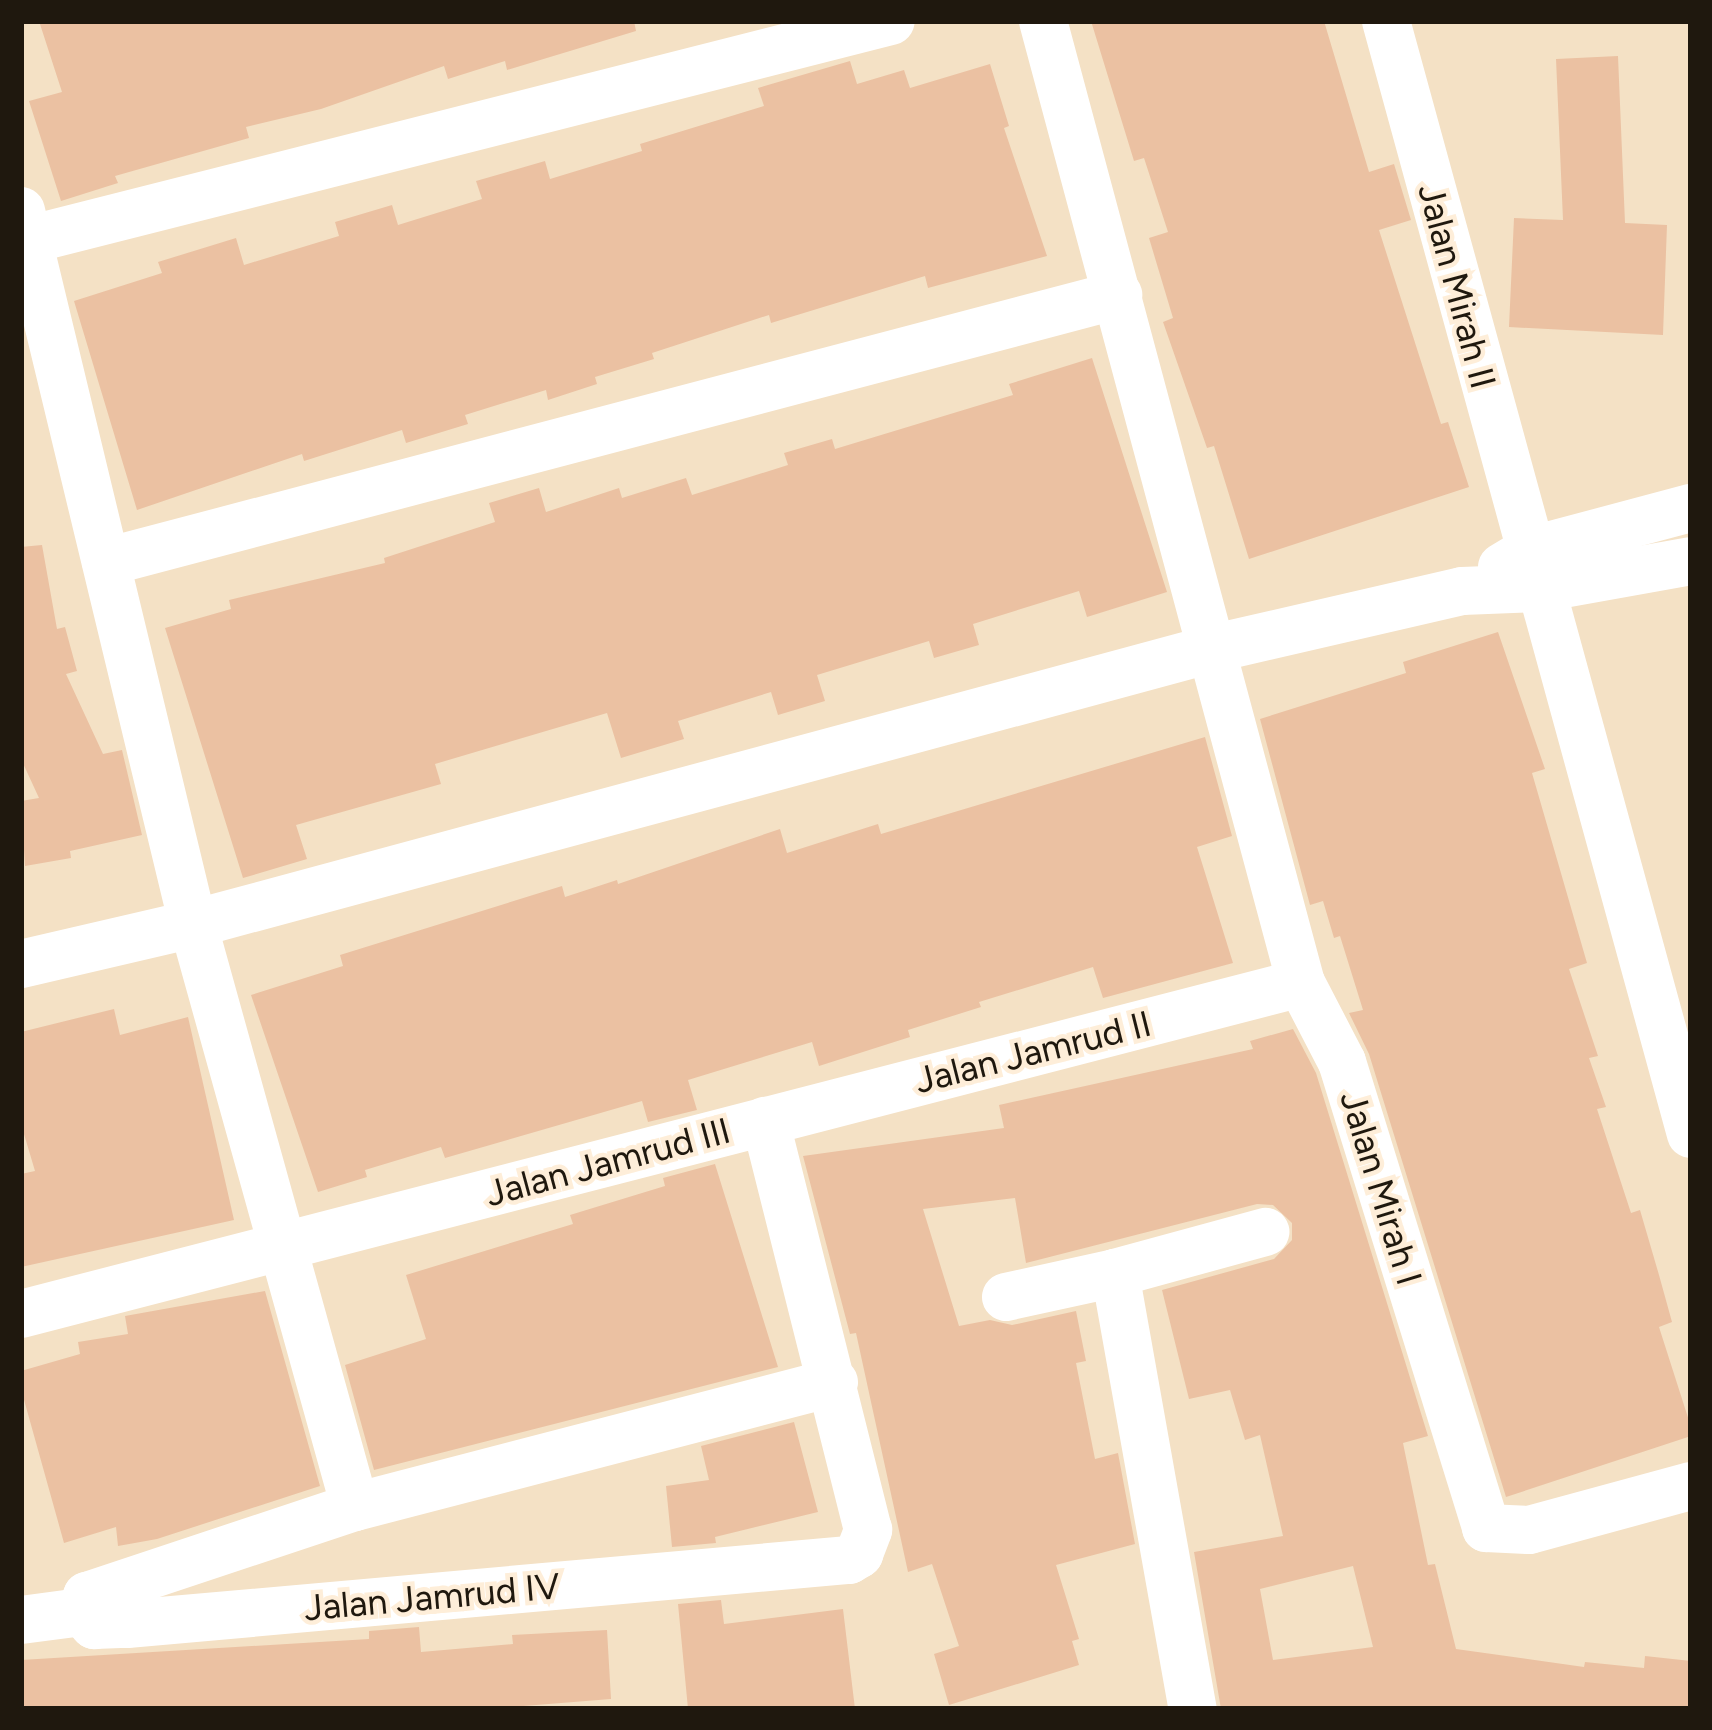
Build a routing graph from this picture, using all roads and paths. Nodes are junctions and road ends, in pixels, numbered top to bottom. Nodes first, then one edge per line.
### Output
1 (891, 21) edge
2 (1043, 21) edge
3 (1386, 21) edge
4 (24, 226) edge
5 (1118, 295) junction
6 (1691, 508) edge
7 (1691, 561) edge
8 (106, 562) junction
9 (1535, 570) junction
10 (1214, 648) junction
11 (193, 924) junction
12 (21, 964) edge
13 (1301, 983) junction
14 (765, 1121) junction
15 (1691, 1134) edge
16 (1265, 1232) dead end
17 (285, 1247) junction
18 (1115, 1274) junction
19 (1006, 1297) dead end
20 (21, 1314) edge
21 (834, 1382) junction
22 (1691, 1486) edge
23 (356, 1507) junction
24 (849, 1560) joint
25 (82, 1612) junction
26 (21, 1620) edge
27 (1193, 1709) edge

1 - 4 street
2 - 5 street, Jalan Mirah I
3 - 9 street, Jalan Mirah II
4 - 8 street
5 - 8 street
5 - 10 street, Jalan Mirah I
6 - 9 street
7 - 9 street
8 - 11 street
9 - 10 street
9 - 15 street
10 - 11 street
10 - 13 street, Jalan Mirah I
11 - 12 street
11 - 17 street
13 - 14 street, Jalan Jamrud II
13 - 22 street, Jalan Mirah I
14 - 17 street, Jalan Jamrud III
14 - 21 street, Jalan Jamrud III
16 - 18 street
17 - 20 street, Jalan Jamrud III
17 - 23 street
18 - 19 street
18 - 27 street
21 - 23 street
21 - 24 street, Jalan Jamrud III
23 - 25 street
24 - 25 street, Jalan Jamrud IV
25 - 26 street, Jalan Jamrud IV

